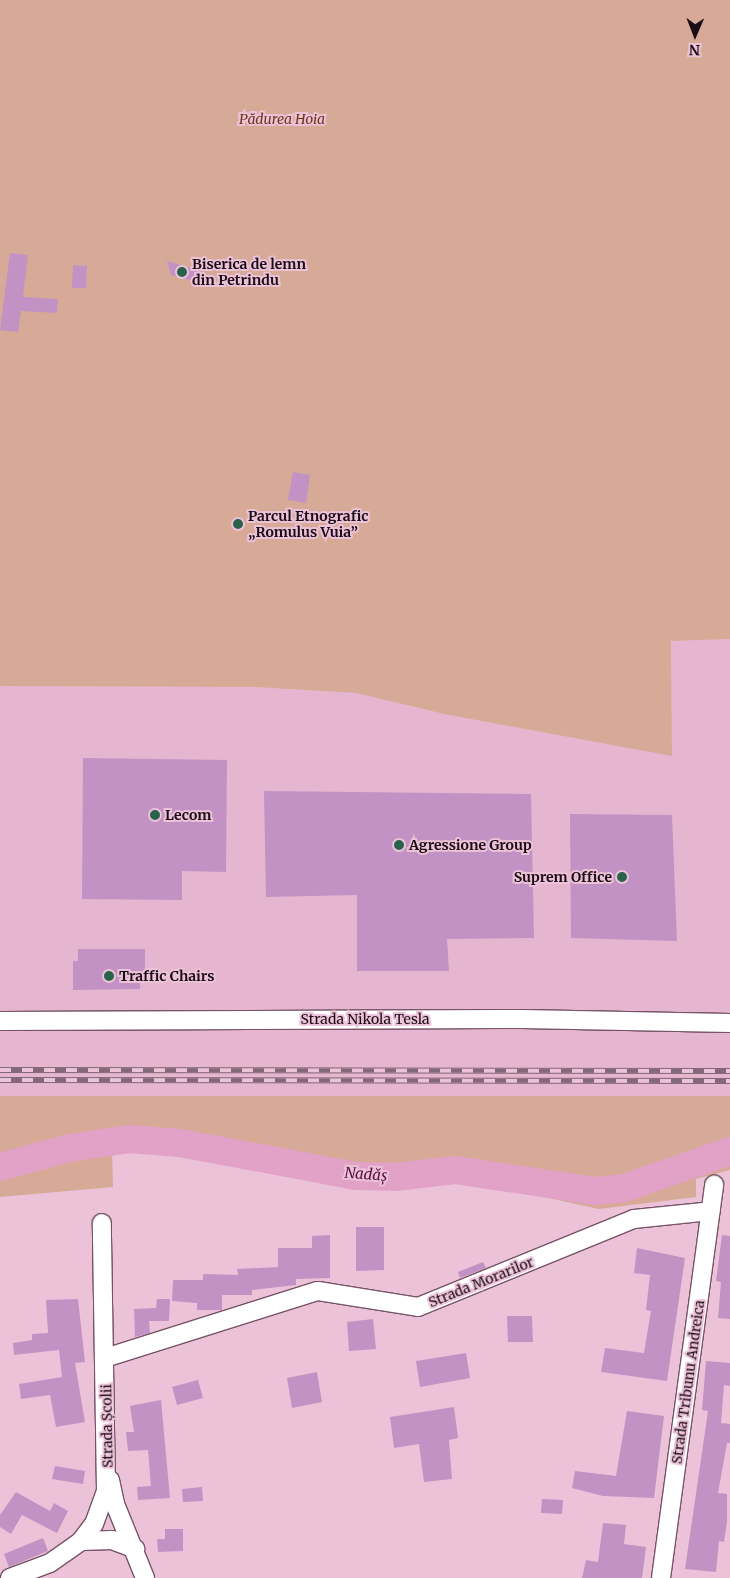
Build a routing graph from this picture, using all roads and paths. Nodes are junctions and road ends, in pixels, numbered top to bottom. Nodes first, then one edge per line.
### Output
1 (0, 1021) edge
2 (730, 1023) edge
3 (714, 1185) dead end
4 (711, 1211) junction
5 (102, 1223) dead end
6 (105, 1358) junction
7 (108, 1471) junction
8 (81, 1542) junction
9 (135, 1549) junction
10 (10, 1578) edge
11 (145, 1578) edge
12 (661, 1578) edge

1 - 2 street, Strada Nikola Tesla
3 - 4 street, Strada Tribunu Andreica
4 - 6 street, Strada Morarilor
4 - 12 street, Strada Tribunu Andreica
5 - 6 street, Strada Școlii
6 - 7 street, Strada Școlii
7 - 8 street, Strada Școlii
7 - 9 street
8 - 9 street
8 - 10 street, Strada Școlii
9 - 11 street

